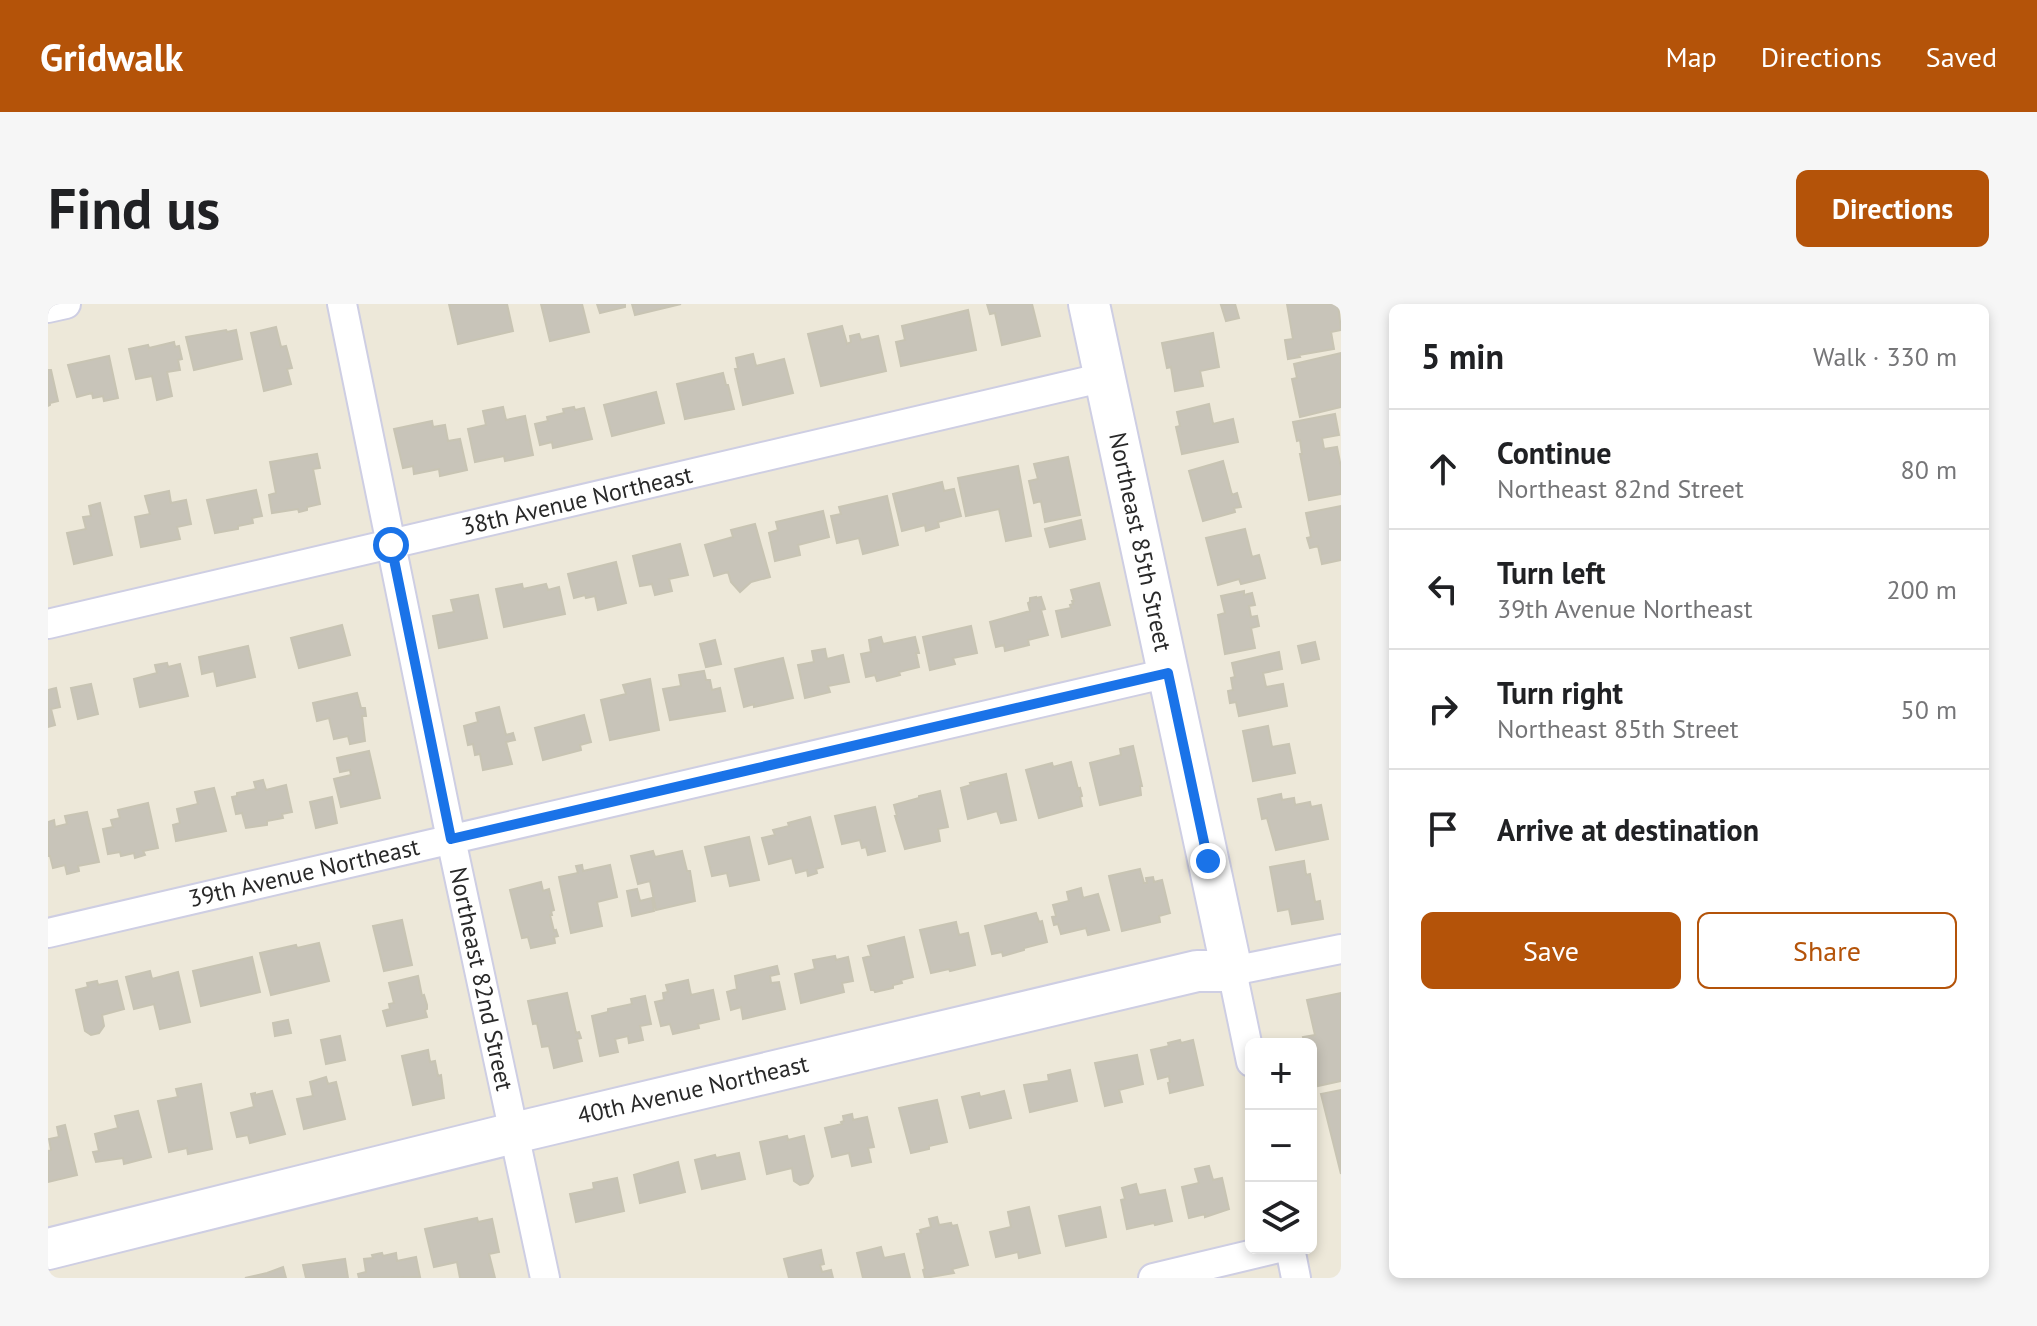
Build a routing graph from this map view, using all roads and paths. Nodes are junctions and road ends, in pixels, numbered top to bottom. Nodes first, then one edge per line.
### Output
1 (66, 304) edge
2 (342, 304) edge
3 (1089, 304) edge
4 (48, 308) edge
5 (1105, 377) junction
6 (391, 545) junction
7 (48, 624) edge
8 (1168, 673) junction
9 (451, 839) junction
10 (48, 933) edge
11 (1341, 949) edge
12 (1232, 971) junction
13 (1246, 1038) edge
14 (514, 1133) junction
15 (48, 1249) edge
16 (1254, 1254) edge
17 (1291, 1254) edge
18 (545, 1278) edge
19 (1153, 1278) edge
20 (1296, 1278) edge

1 - 4 street
2 - 6 street, Northeast 82nd Street
3 - 5 street, Northeast 85th Street
5 - 6 street, 38th Avenue Northeast
5 - 8 street, Northeast 85th Street
6 - 7 street, 38th Avenue Northeast
6 - 9 street, Northeast 82nd Street
8 - 9 street, 39th Avenue Northeast
8 - 12 street, Northeast 85th Street
9 - 10 street, 39th Avenue Northeast
9 - 14 street, Northeast 82nd Street
11 - 12 street, 40th Avenue Northeast
12 - 13 street, Northeast 85th Street
12 - 14 street, 40th Avenue Northeast
14 - 15 street, 40th Avenue Northeast
14 - 18 street, Northeast 82nd Street
16 - 19 street
17 - 20 street

